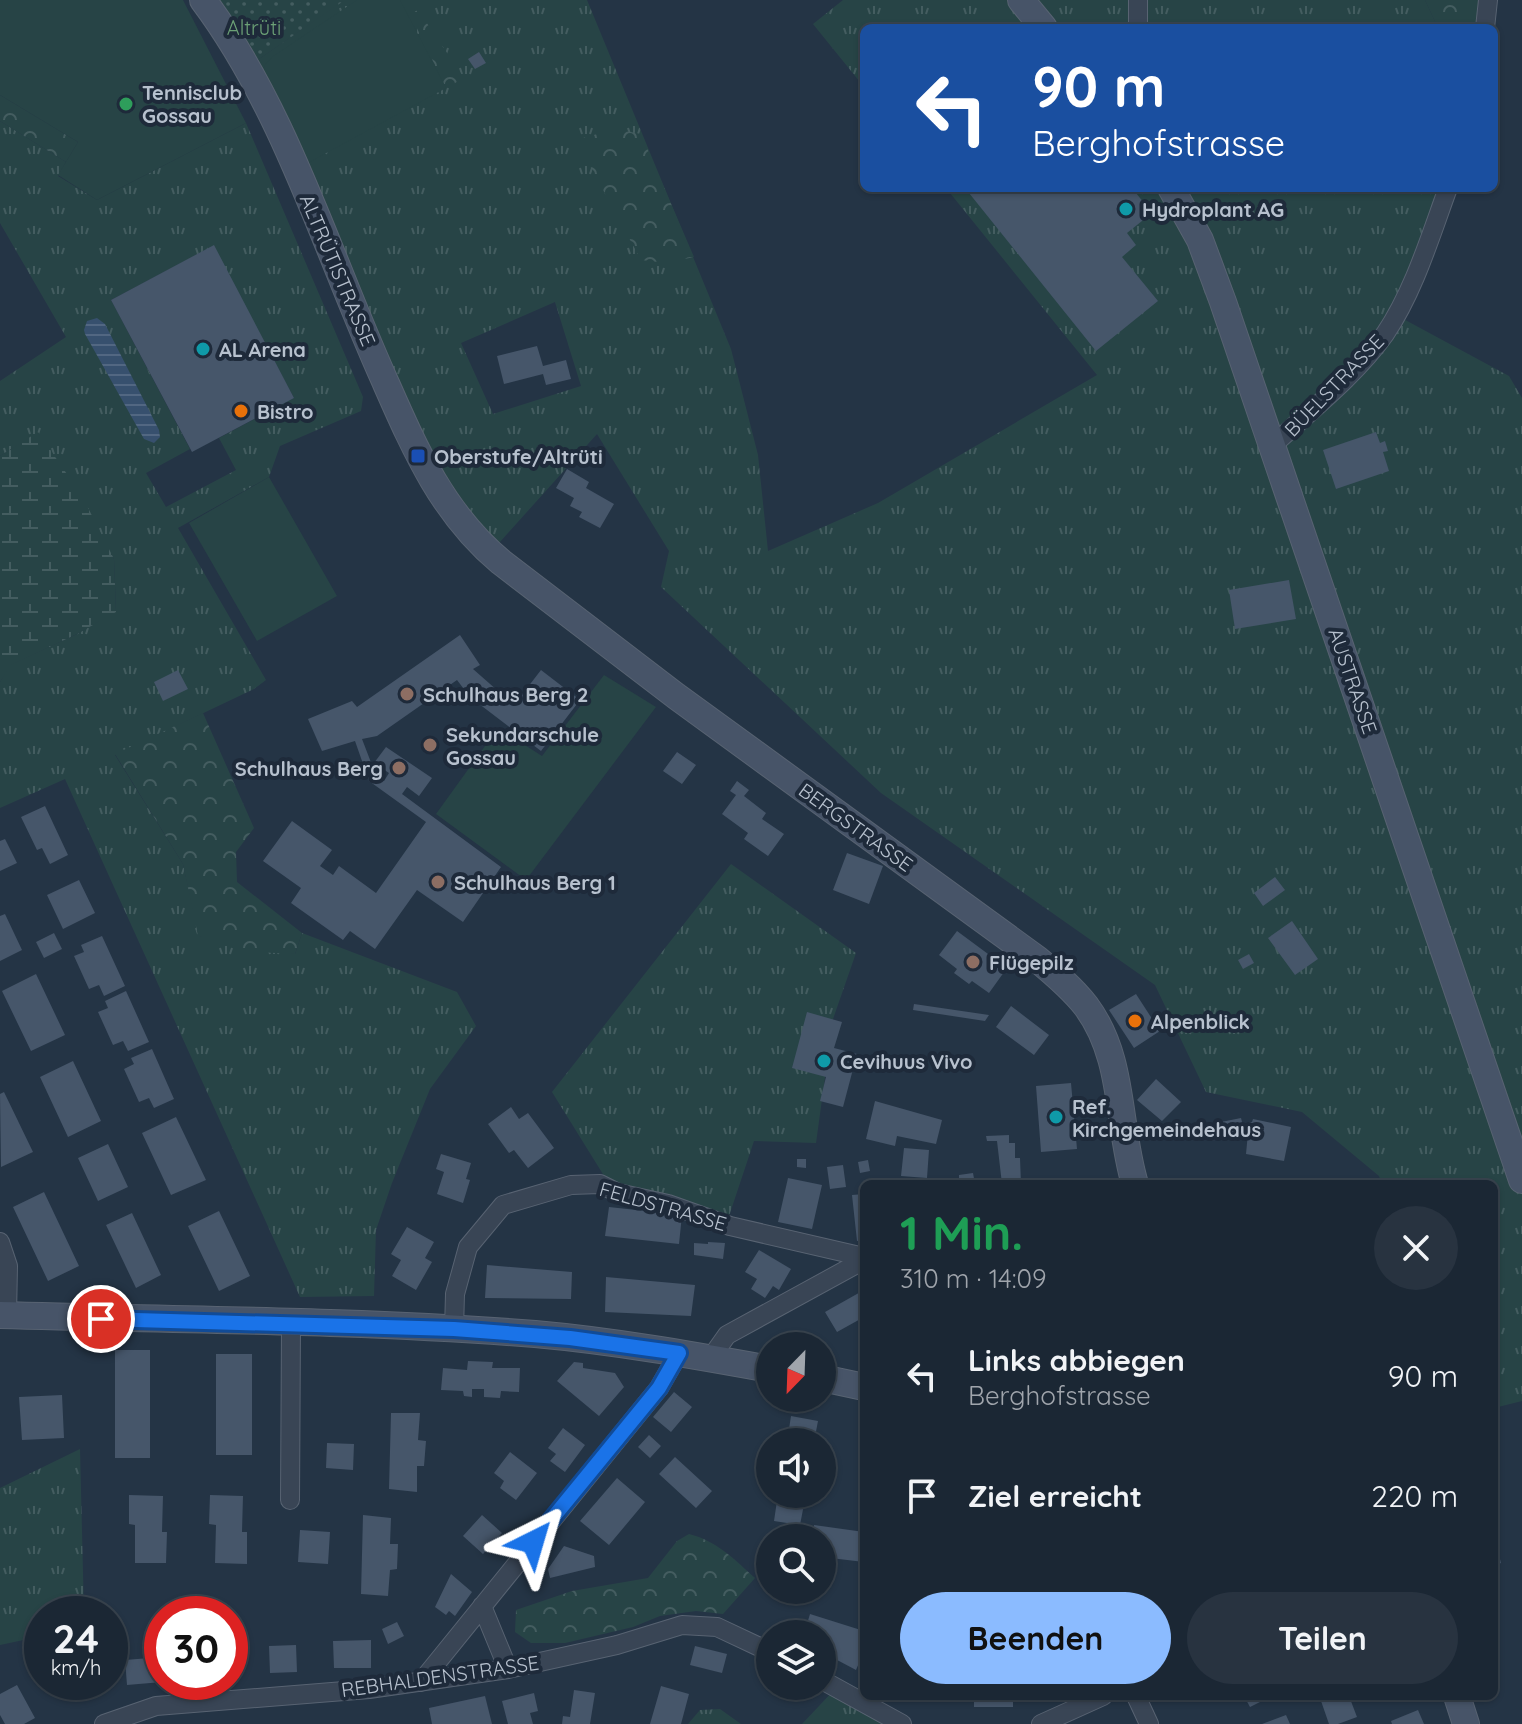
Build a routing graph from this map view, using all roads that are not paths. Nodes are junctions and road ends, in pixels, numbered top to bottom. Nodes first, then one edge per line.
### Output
1 (203, 0) edge
2 (1021, 0) edge
3 (1138, 0) edge
4 (1488, 0) edge
5 (1041, 24) edge
6 (1138, 24) edge
7 (1485, 24) edge
8 (1173, 192) edge
9 (1446, 192) edge
10 (1272, 446) junction
11 (475, 538) joint
12 (1134, 1180) edge
13 (1522, 1180) edge
14 (0, 1242) edge
15 (860, 1257) edge
16 (860, 1260) edge
17 (3, 1315) edge
18 (291, 1324) junction
19 (454, 1329) junction
20 (679, 1353) junction
21 (710, 1359) junction
22 (756, 1367) edge
23 (836, 1381) edge
24 (860, 1386) edge
25 (290, 1500) dead end
26 (482, 1606) junction
27 (756, 1645) edge
28 (508, 1669) junction
29 (421, 1682) junction
30 (836, 1688) edge
31 (1094, 1700) edge
32 (1138, 1700) edge
33 (1458, 1700) edge
34 (104, 1724) edge
35 (902, 1724) edge
36 (1041, 1724) edge
37 (1149, 1724) edge
38 (1466, 1724) edge

1 - 11 street, ALTRÜTISTRASSE
2 - 5 street
3 - 6 street
4 - 7 street
8 - 10 street, AUSTRASSE
9 - 10 street, BÜELSTRASSE
10 - 13 street, AUSTRASSE
11 - 12 street, BERGSTRASSE
14 - 17 street
15 - 19 street, FELDSTRASSE
16 - 21 street
17 - 18 street
18 - 19 street
18 - 25 street
19 - 20 street
20 - 21 street
20 - 26 street
21 - 22 street
23 - 24 street
26 - 28 street
26 - 29 street
27 - 28 street, REBHALDENSTRASSE
28 - 29 street, REBHALDENSTRASSE
29 - 34 street, REBHALDENSTRASSE
30 - 35 street
31 - 36 street
32 - 37 street
33 - 38 street

